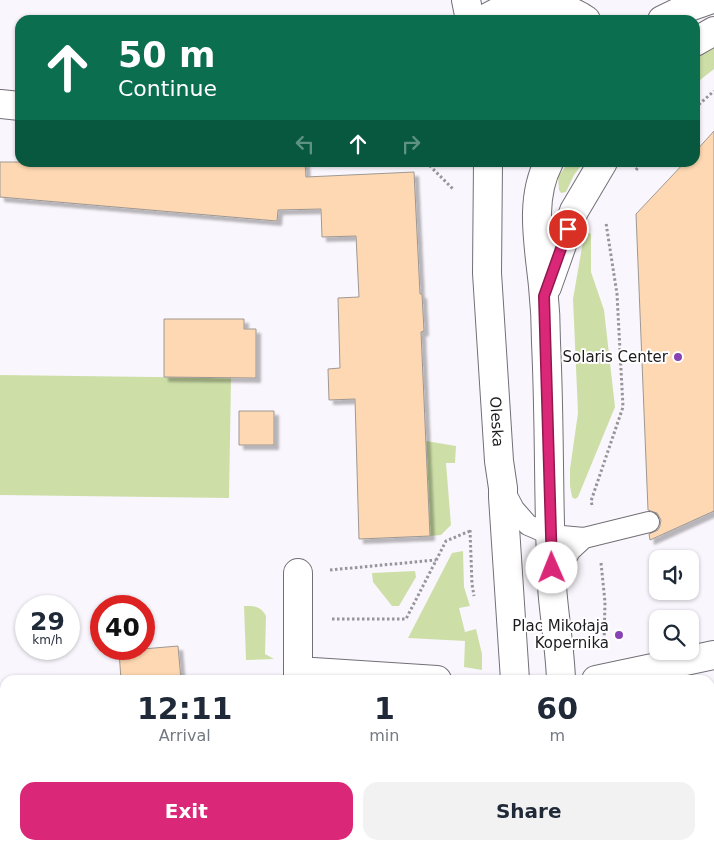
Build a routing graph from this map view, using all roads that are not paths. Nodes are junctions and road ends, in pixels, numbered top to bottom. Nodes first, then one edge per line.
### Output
1 (466, 0) edge
2 (525, 0) edge
3 (709, 0) edge
4 (584, 10) edge
5 (469, 15) edge
6 (492, 15) edge
7 (672, 15) edge
8 (714, 31) edge
9 (700, 39) edge
10 (0, 104) edge
11 (15, 106) edge
12 (488, 167) edge
13 (546, 167) edge
14 (600, 167) edge
15 (544, 296) junction
16 (503, 488) junction
17 (549, 498) junction
18 (649, 522) dead end
19 (551, 535) junction
20 (590, 536) junction
21 (298, 573) road end
22 (552, 585) junction
23 (714, 655) edge
24 (298, 675) edge
25 (515, 675) edge
26 (561, 675) edge
27 (618, 675) edge

1 - 5 street
2 - 4 street
2 - 6 street
3 - 7 street
8 - 9 street
10 - 11 street
12 - 16 street, Oleska
13 - 15 street
14 - 15 street
15 - 17 street
16 - 19 lane
16 - 25 street, Oleska
17 - 19 street
17 - 20 lane
18 - 20 lane
19 - 20 lane
19 - 22 street
20 - 22 lane
21 - 24 street
22 - 26 street
23 - 27 street

